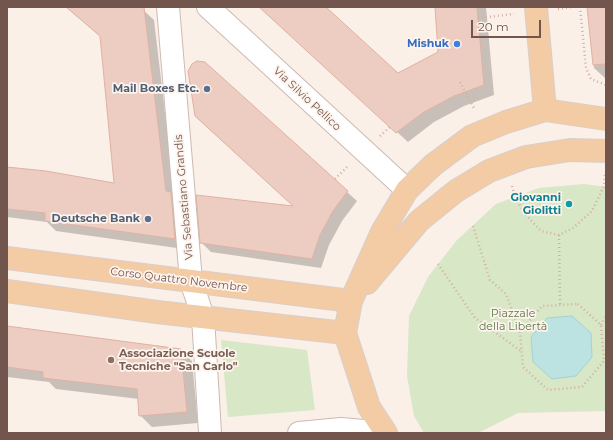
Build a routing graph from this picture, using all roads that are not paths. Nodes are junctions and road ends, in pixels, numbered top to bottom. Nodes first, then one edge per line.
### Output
1 (168, 7) edge
2 (208, 7) edge
3 (536, 7) edge
4 (545, 110) junction
5 (606, 119) edge
6 (606, 151) edge
7 (407, 190) junction
8 (7, 258) edge
9 (191, 281) junction
10 (7, 291) edge
11 (351, 301) junction
12 (202, 317) junction
13 (344, 333) junction
14 (210, 433) edge
15 (299, 433) edge
16 (385, 433) edge

1 - 9 street, Via Sebastiano Grandis
2 - 7 street, Via Silvio Pellico
3 - 4 main road
4 - 5 main road
4 - 7 main road
6 - 11 main road
7 - 11 main road
8 - 9 main road, Corso Quattro Novembre
9 - 11 main road, Corso Quattro Novembre
9 - 12 street, Via Sebastiano Grandis
10 - 12 main road
11 - 13 main road
12 - 13 main road
12 - 14 street, Via Sebastiano Grandis
13 - 16 main road
15 - 16 street

